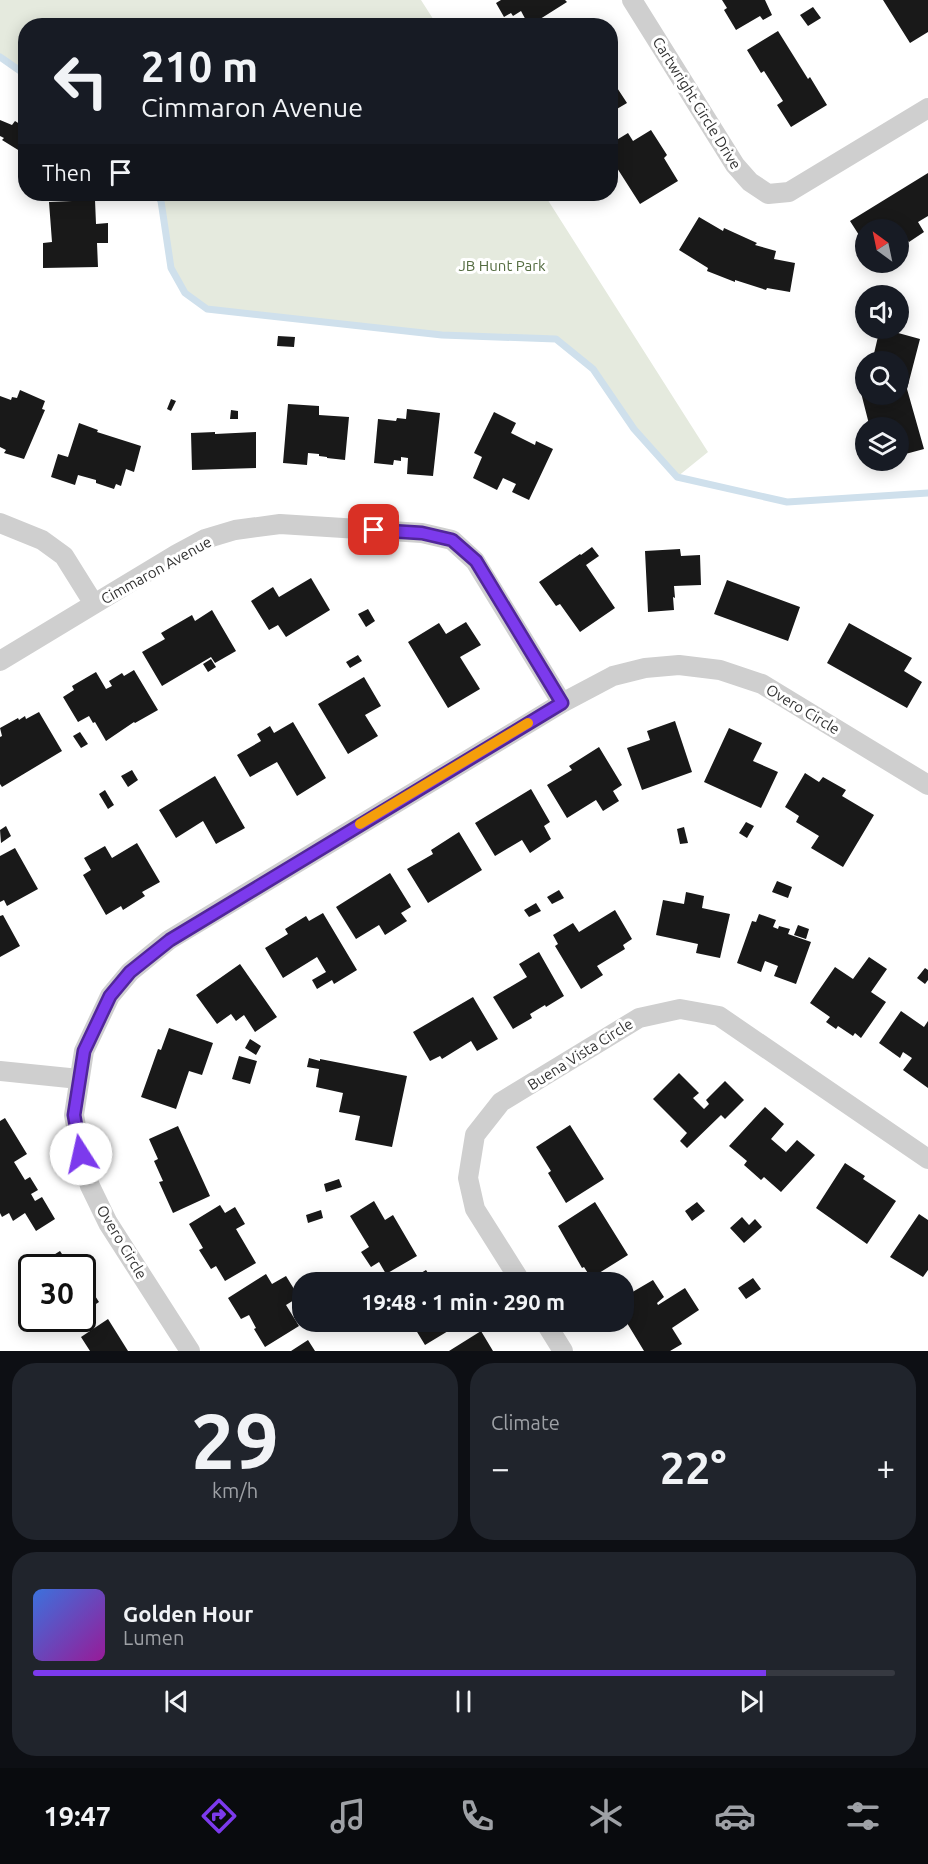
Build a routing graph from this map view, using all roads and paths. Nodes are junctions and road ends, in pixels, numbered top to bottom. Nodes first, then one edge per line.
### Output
1 (632, 0) edge
2 (928, 108) edge
3 (0, 523) edge
4 (94, 604) junction
5 (0, 661) edge
6 (562, 703) junction
7 (928, 785) edge
8 (0, 1071) edge
9 (79, 1079) junction
10 (928, 1159) edge
11 (515, 1272) edge
12 (551, 1332) edge
13 (190, 1351) edge
14 (563, 1351) edge

1 - 2 street, Cartwright Circle Drive
3 - 4 street
4 - 5 street, Cimmaron Avenue
4 - 6 street, Cimmaron Avenue
6 - 7 street, Overo Circle
6 - 9 street, Overo Circle
8 - 9 street
9 - 13 street, Overo Circle
10 - 11 street, Buena Vista Circle
12 - 14 street

